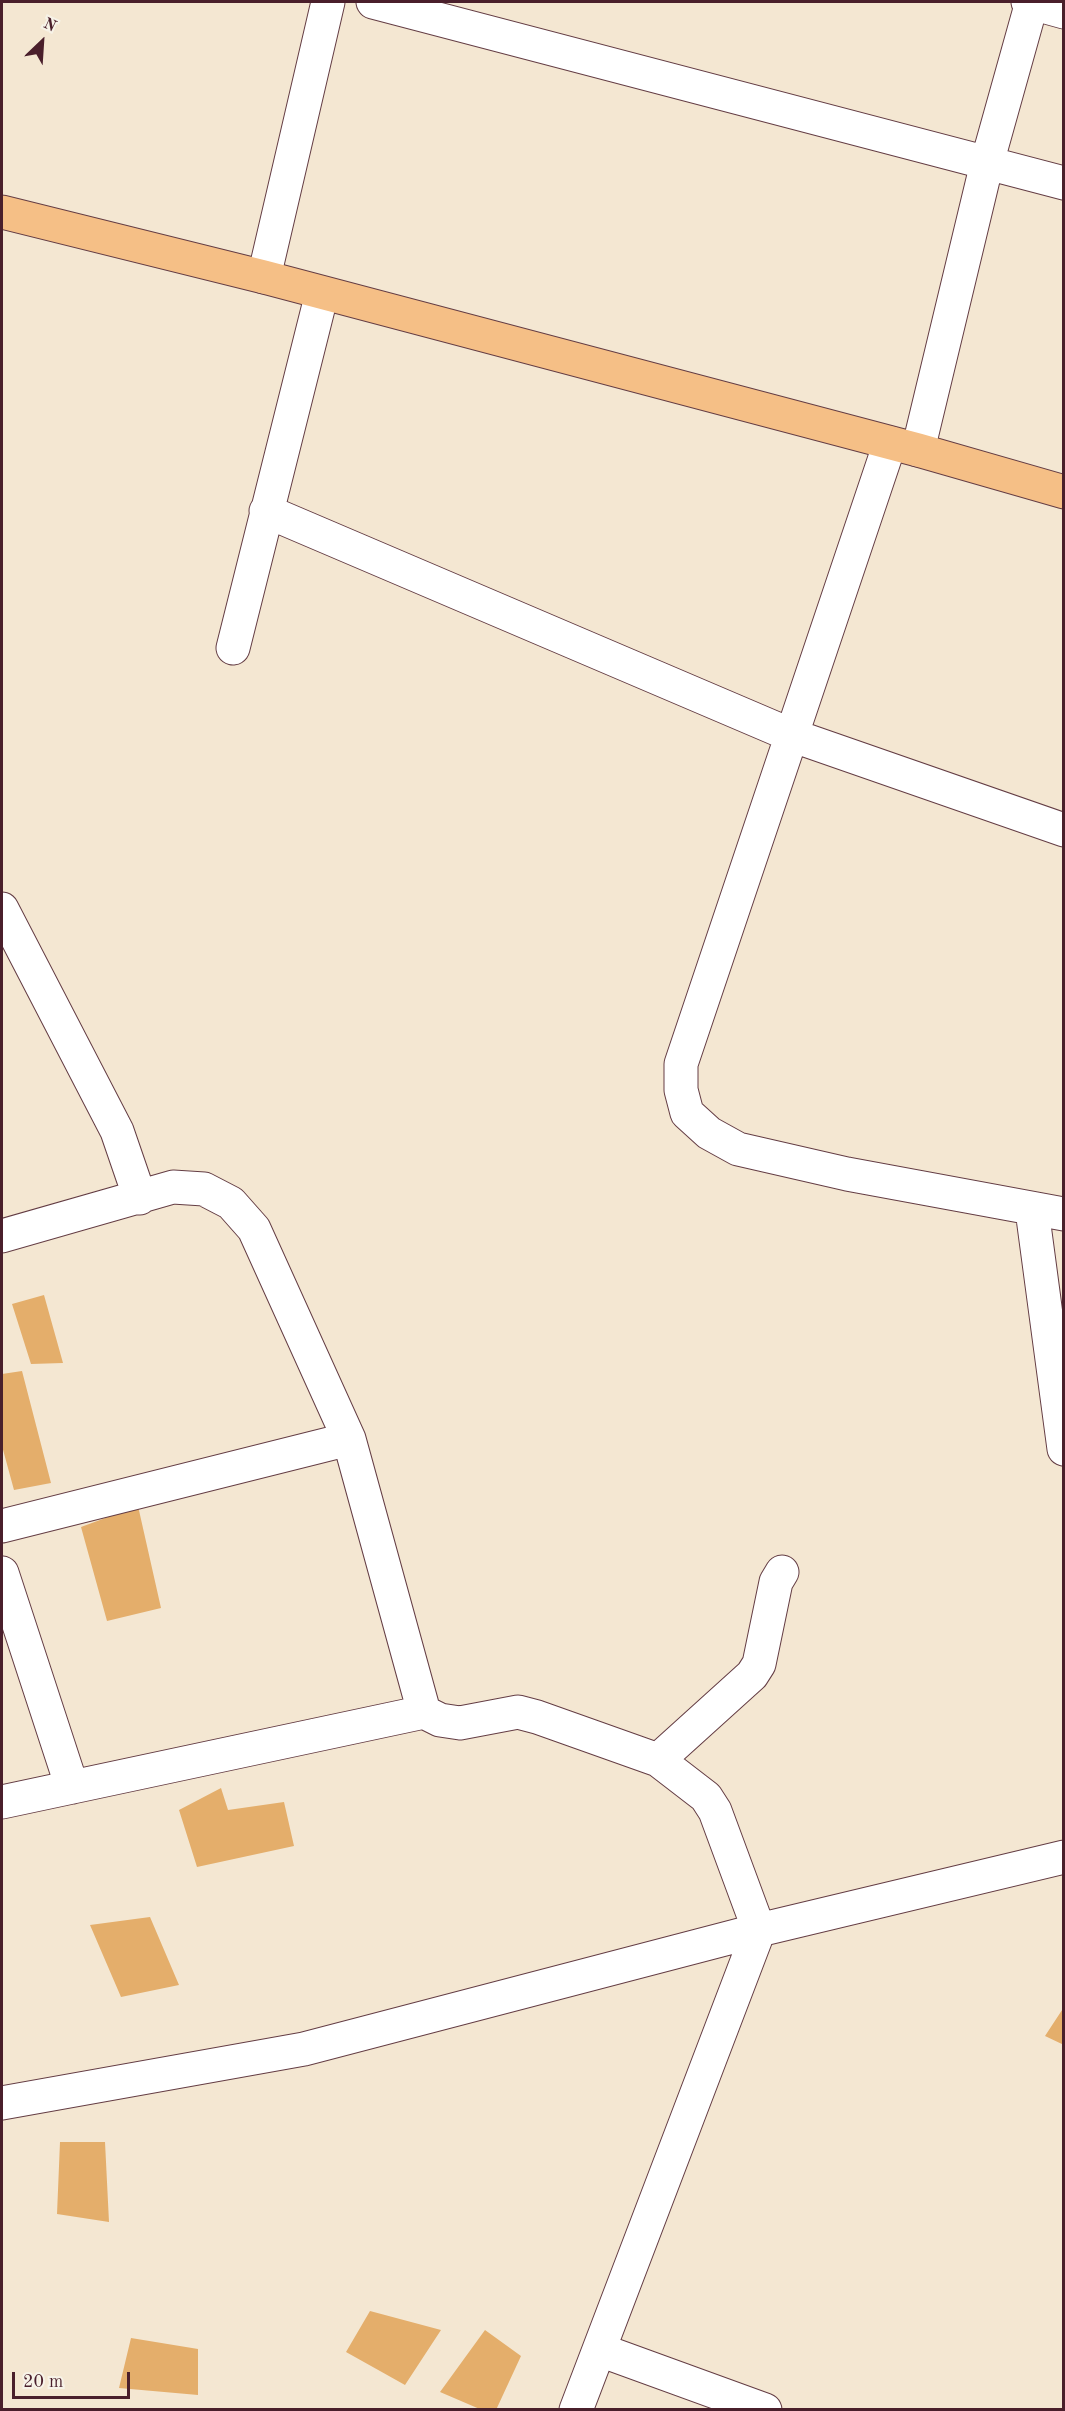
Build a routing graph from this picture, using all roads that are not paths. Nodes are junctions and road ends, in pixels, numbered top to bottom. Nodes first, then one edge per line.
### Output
1 (328, 2) edge
2 (373, 2) edge
3 (1031, 2) edge
4 (1064, 12) edge
5 (987, 163) junction
6 (1064, 183) edge
7 (2, 212) edge
8 (264, 277) junction
9 (322, 293) junction
10 (904, 447) junction
11 (1064, 492) edge
12 (266, 510) junction
13 (233, 648) dead end
14 (791, 735) junction
15 (1064, 830) edge
16 (2, 909) edge
17 (12, 955) edge
18 (140, 1198) junction
19 (1048, 1212) edge
20 (2, 1236) edge
21 (349, 1438) junction
22 (1064, 1449) edge
23 (2, 1526) edge
24 (782, 1572) dead end
25 (2, 1573) edge
26 (424, 1712) junction
27 (658, 1760) junction
28 (72, 1787) junction
29 (2, 1802) edge
30 (1064, 1857) edge
31 (759, 1930) junction
32 (2, 2103) edge
33 (600, 2350) junction
34 (576, 2409) edge
35 (765, 2409) edge

1 - 8 street
2 - 5 street
3 - 4 street
3 - 5 street
5 - 6 street
5 - 10 street
7 - 8 main road
8 - 9 main road
9 - 10 main road
9 - 12 street
10 - 11 main road
10 - 14 street
12 - 13 street
12 - 14 street
14 - 15 street
14 - 19 street
16 - 17 street
17 - 18 street
18 - 20 street
18 - 21 street
19 - 22 street
21 - 23 street
21 - 26 street
24 - 27 street
25 - 28 street
26 - 27 street
26 - 28 street
27 - 31 street
28 - 29 street
30 - 31 street
31 - 32 street
31 - 33 street
33 - 34 street
33 - 35 street

